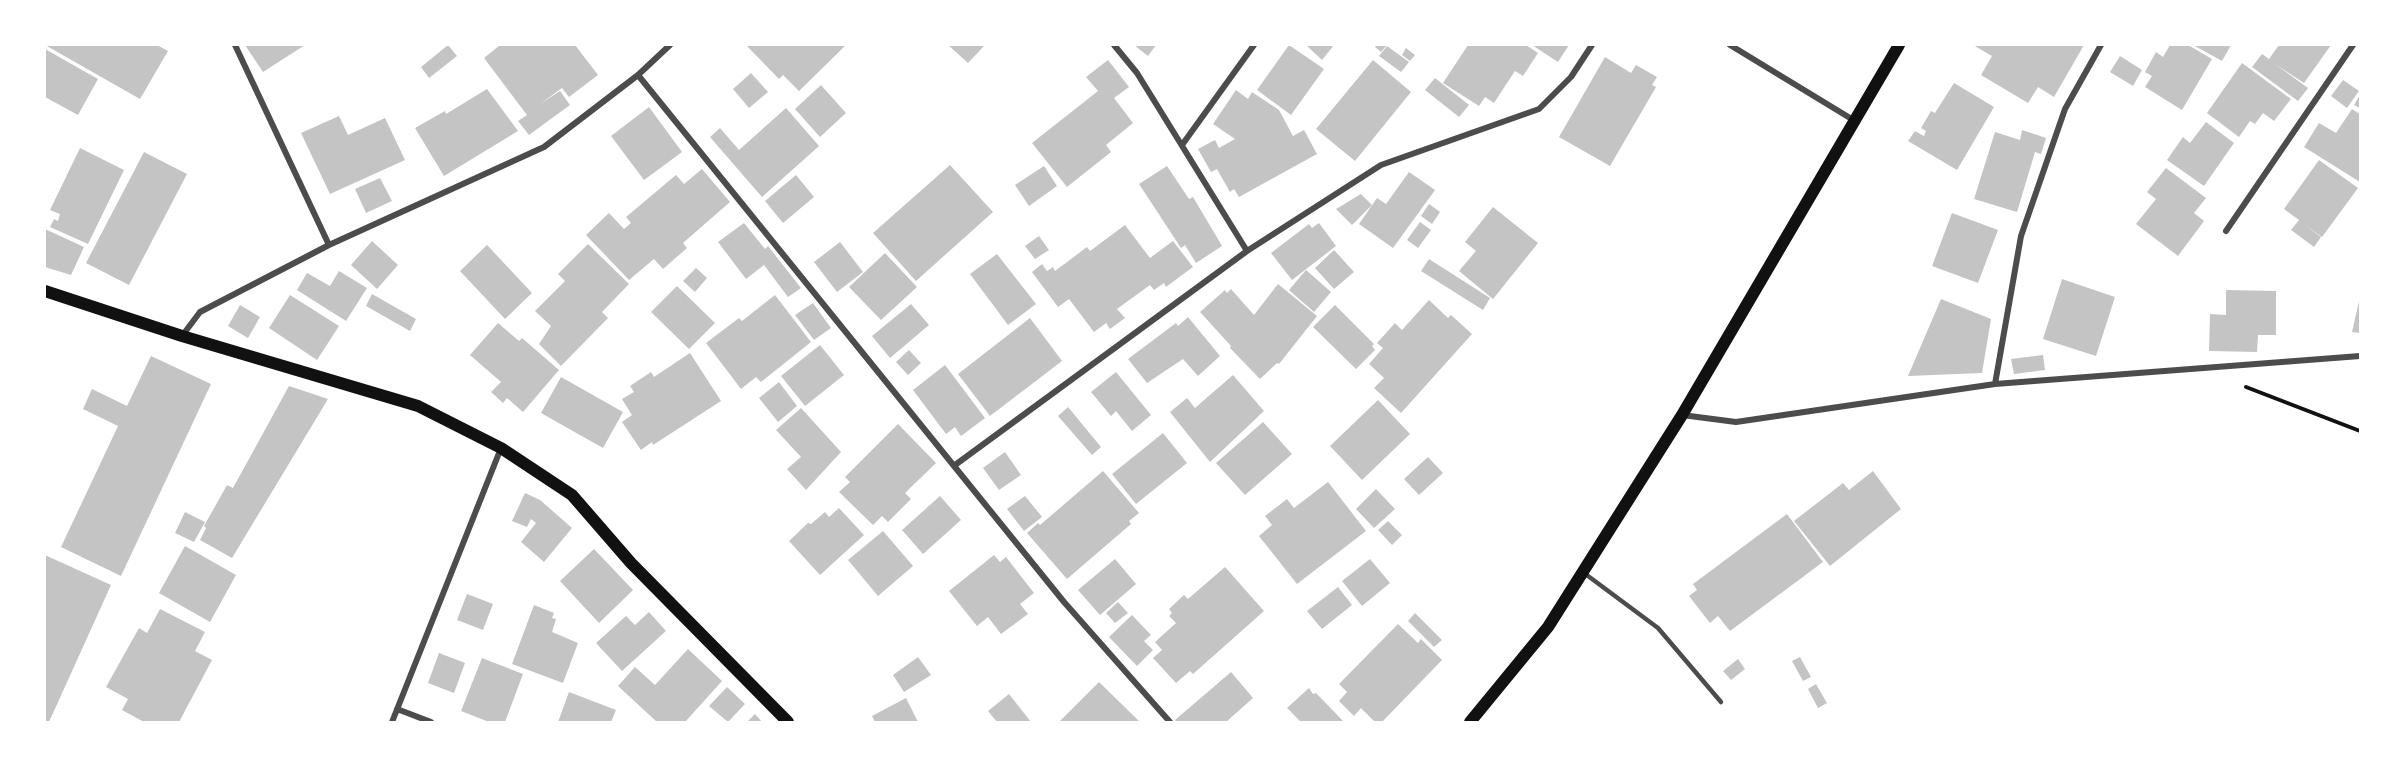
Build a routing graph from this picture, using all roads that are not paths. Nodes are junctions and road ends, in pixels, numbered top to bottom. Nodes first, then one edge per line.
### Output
1 (235, 45) edge
2 (670, 45) edge
3 (1114, 45) edge
4 (1254, 45) edge
5 (1592, 45) edge
6 (1730, 45) edge
7 (1899, 45) edge
8 (2101, 45) edge
9 (2353, 45) edge
10 (638, 75) junction
11 (1856, 121) junction
12 (1182, 145) junction
13 (2226, 231) dead end
14 (329, 245) junction
15 (1247, 251) junction
16 (45, 291) edge
17 (182, 336) junction
18 (2360, 356) edge
19 (1995, 384) junction
20 (1682, 415) junction
21 (501, 448) junction
22 (956, 465) junction
23 (1583, 572) junction
24 (1721, 702) dead end
25 (397, 709) junction
26 (392, 722) edge
27 (431, 722) edge
28 (788, 722) edge
29 (1170, 722) edge
30 (1470, 722) edge

1 - 14 street
2 - 10 street
3 - 12 street
4 - 12 street
5 - 15 street
6 - 11 street
7 - 11 main road
8 - 19 street
9 - 13 street
10 - 14 street
10 - 22 street
11 - 20 main road
12 - 15 street
14 - 17 street
15 - 22 street
16 - 17 main road
17 - 21 main road
18 - 19 street
19 - 20 street
20 - 23 main road
21 - 25 street
21 - 28 main road
22 - 29 street
23 - 24 lane
23 - 30 main road
25 - 26 street
25 - 27 street

